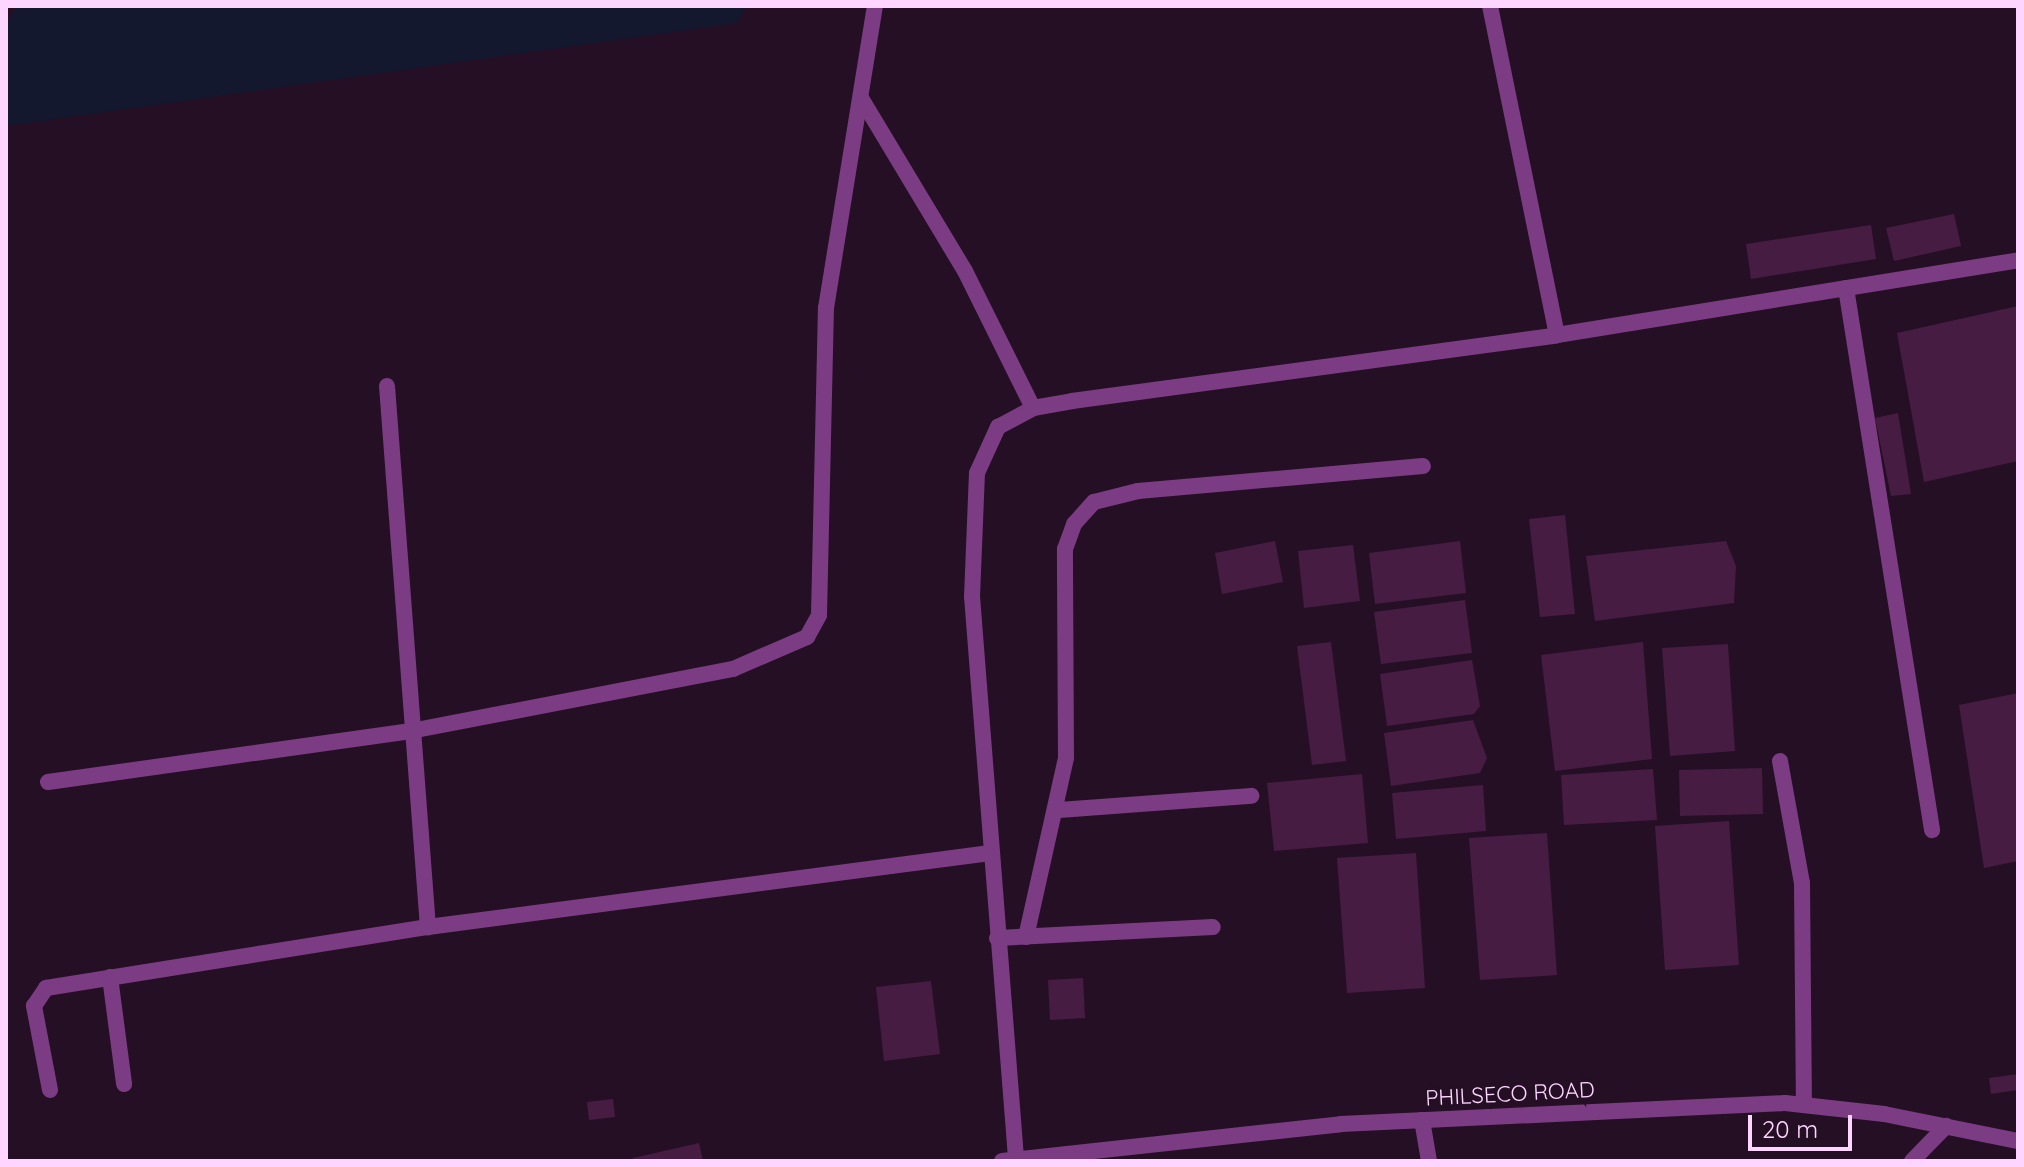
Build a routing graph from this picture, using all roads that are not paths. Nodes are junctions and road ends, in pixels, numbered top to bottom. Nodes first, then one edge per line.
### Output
1 (875, 6) edge
2 (1490, 6) edge
3 (861, 98) junction
4 (2018, 260) edge
5 (1846, 288) junction
6 (1557, 335) junction
7 (387, 386) dead end
8 (1033, 408) junction
9 (1423, 466) dead end
10 (416, 730) junction
11 (1780, 761) dead end
12 (48, 782) dead end
13 (1251, 796) dead end
14 (1059, 810) junction
15 (1932, 830) dead end
16 (990, 853) junction
17 (428, 927) junction
18 (1213, 927) dead end
19 (1026, 937) junction
20 (997, 938) junction
21 (110, 977) junction
22 (124, 1084) dead end
23 (50, 1090) dead end
24 (1804, 1105) junction
25 (1422, 1120) junction
26 (1946, 1126) junction
27 (2018, 1141) edge
28 (1009, 1160) edge
29 (1429, 1161) edge
30 (1912, 1161) edge

1 - 3 street
2 - 6 street
3 - 8 street
3 - 10 street
4 - 5 street
5 - 6 street
5 - 15 street
6 - 8 street
7 - 10 street
8 - 16 street
9 - 14 street
10 - 12 street
10 - 17 street
11 - 24 street
13 - 14 street
14 - 19 street
16 - 17 street
16 - 20 street
17 - 21 street
18 - 19 street
19 - 20 street
20 - 28 street
21 - 22 street
21 - 23 street
24 - 25 street, PHILSECO ROAD
24 - 26 street, PHILSECO ROAD
25 - 28 street, PHILSECO ROAD
25 - 29 street
26 - 27 street, PHILSECO ROAD
26 - 30 street

